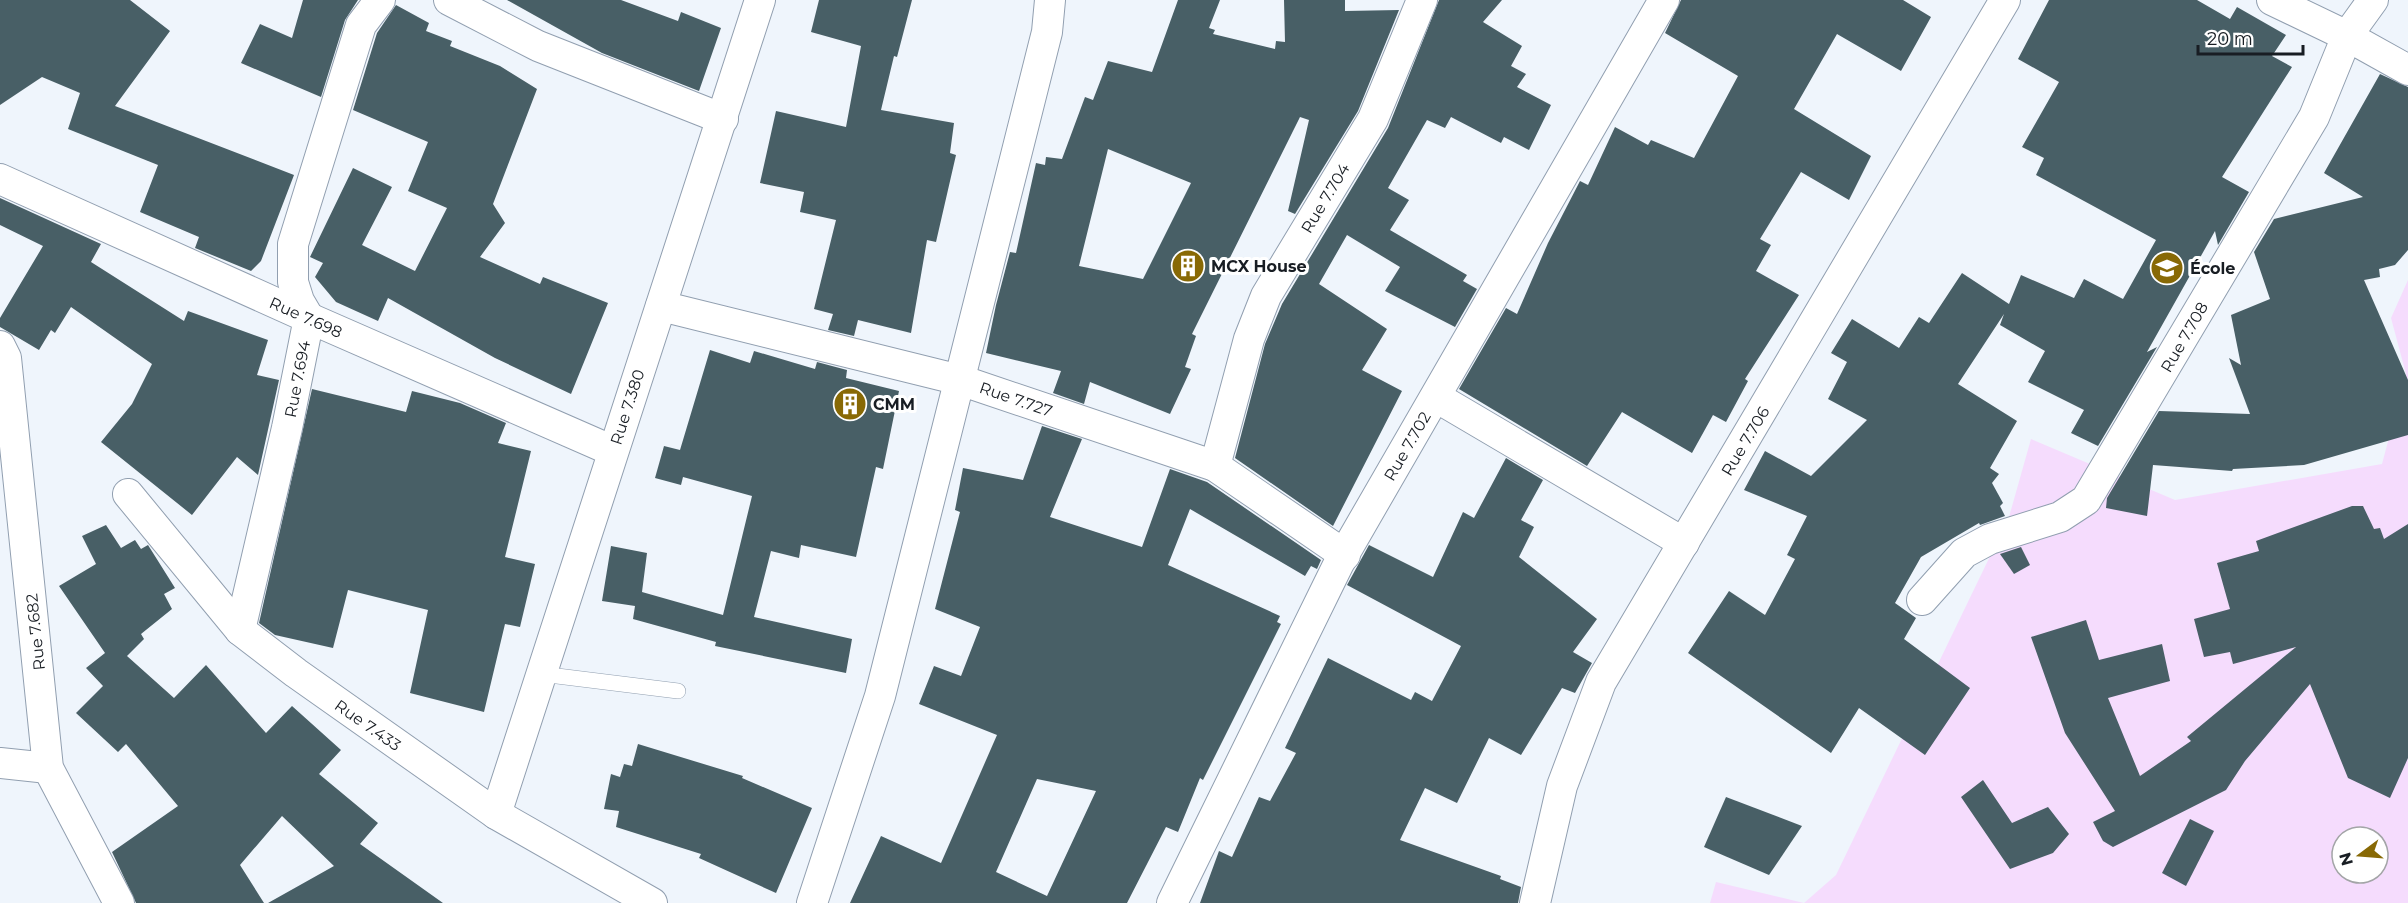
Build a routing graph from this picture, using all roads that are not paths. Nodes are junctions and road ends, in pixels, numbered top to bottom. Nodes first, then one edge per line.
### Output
1 (380, 0) edge
2 (449, 0) edge
3 (760, 0) edge
4 (1050, 0) edge
5 (1422, 0) edge
6 (1664, 0) edge
7 (2005, 0) edge
8 (2272, 0) edge
9 (2373, 0) edge
10 (2347, 36) junction
11 (2408, 70) edge
12 (723, 118) junction
13 (0, 179) edge
14 (661, 306) junction
15 (309, 318) junction
16 (0, 346) edge
17 (960, 380) junction
18 (1436, 397) junction
19 (8, 449) edge
20 (613, 451) junction
21 (1215, 466) junction
22 (128, 494) dead end
23 (1684, 543) junction
24 (1345, 555) junction
25 (1922, 600) dead end
26 (240, 630) junction
27 (541, 674) junction
28 (678, 692) dead end
29 (0, 763) edge
30 (48, 768) junction
31 (496, 814) junction
32 (119, 903) edge
33 (652, 903) edge
34 (812, 903) edge
35 (1172, 903) edge
36 (1535, 903) edge

1 - 15 street, Rue 7.694
2 - 12 street
3 - 12 street, Rue 7.380
4 - 17 street
5 - 21 street, Rue 7.704
6 - 18 street, Rue 7.702
7 - 23 street, Rue 7.706
8 - 10 street
9 - 10 street, Rue 7.708
10 - 11 street
10 - 25 street, Rue 7.708
12 - 14 street, Rue 7.380
13 - 15 street, Rue 7.698
14 - 17 street, Rue 7.727
14 - 20 street, Rue 7.380
15 - 20 street, Rue 7.698
15 - 26 street, Rue 7.694
16 - 19 street, Rue 7.682
17 - 21 street, Rue 7.727
17 - 34 street
18 - 23 street
18 - 24 street, Rue 7.702
19 - 30 street, Rue 7.682
20 - 27 street, Rue 7.380
21 - 24 street, Rue 7.727
22 - 26 street, Rue 7.433
23 - 36 street, Rue 7.706
24 - 35 street, Rue 7.702
26 - 31 street, Rue 7.433
27 - 28 lane
27 - 31 street, Rue 7.380
29 - 30 street
30 - 32 street, Rue 7.682
31 - 33 street, Rue 7.433

